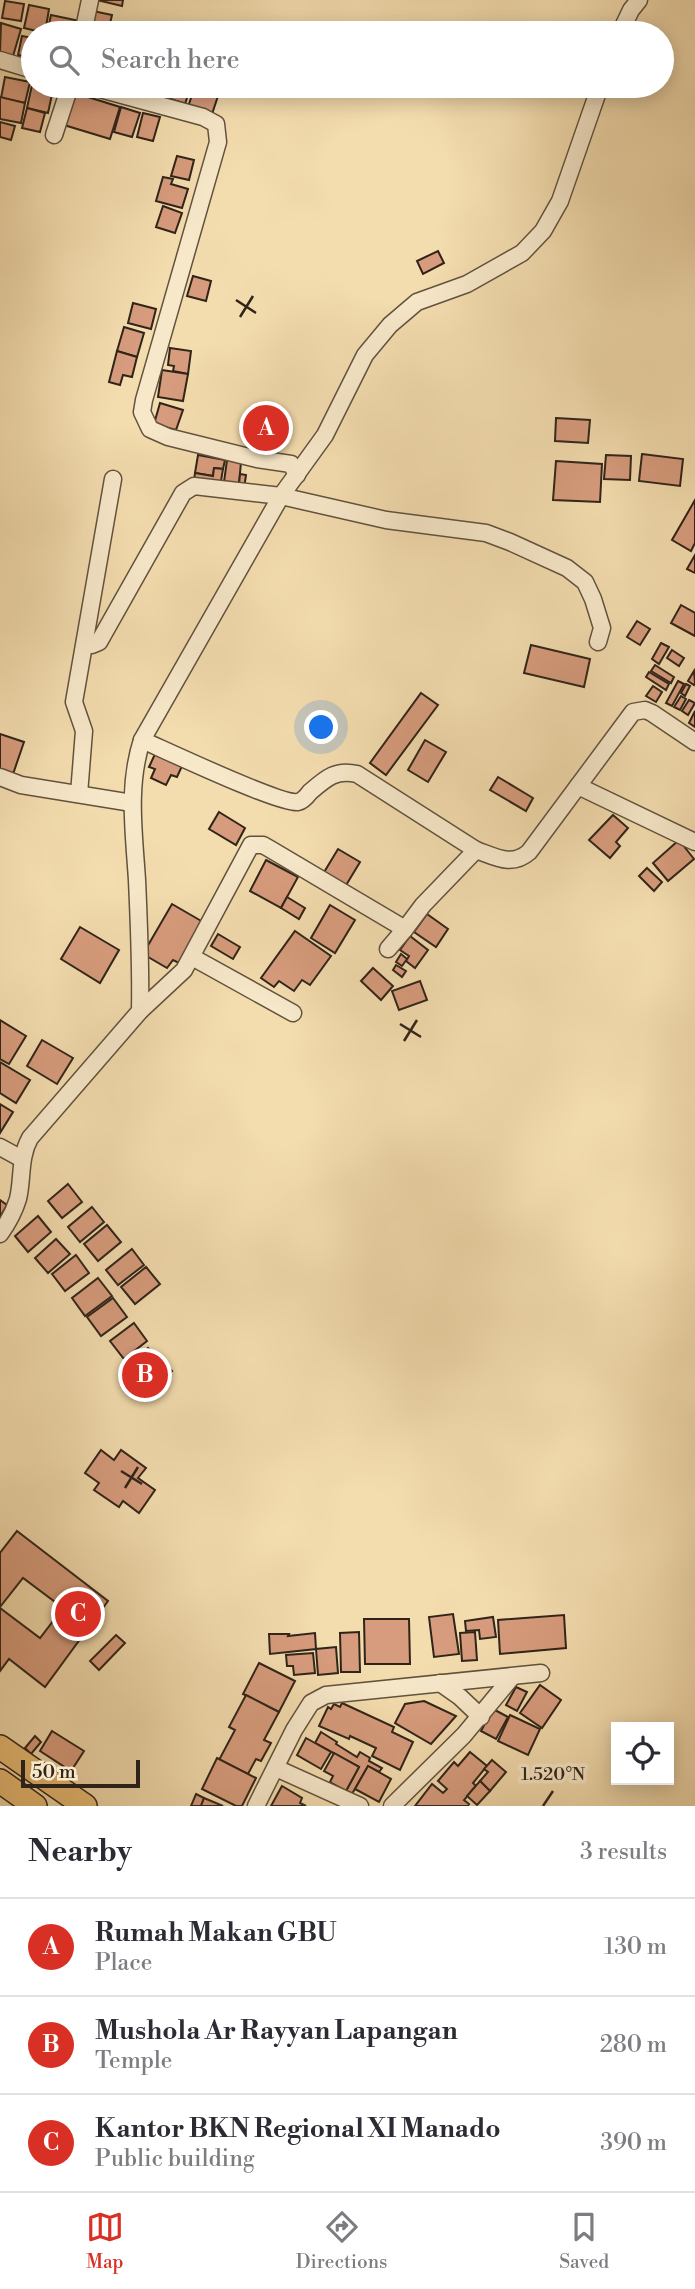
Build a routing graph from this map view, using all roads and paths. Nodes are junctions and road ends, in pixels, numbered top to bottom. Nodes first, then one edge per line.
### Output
1 (90, 0) edge
2 (639, 0) edge
3 (86, 21) edge
4 (626, 21) edge
5 (0, 60) edge
6 (21, 66) edge
7 (66, 98) edge
8 (133, 98) edge
9 (596, 98) edge
10 (54, 135) dead end
11 (297, 475) junction
12 (113, 479) dead end
13 (281, 496) junction
14 (85, 642) junction
15 (598, 642) dead end
16 (142, 740) junction
17 (695, 742) edge
18 (0, 777) edge
19 (578, 786) junction
20 (79, 794) junction
21 (132, 803) junction
22 (695, 842) edge
23 (476, 850) junction
24 (405, 929) junction
25 (388, 948) dead end
26 (192, 957) junction
27 (141, 1011) junction
28 (293, 1013) dead end
29 (0, 1147) edge
30 (22, 1159) junction
31 (0, 1234) edge
32 (541, 1673) dead end
33 (512, 1677) junction
34 (440, 1683) junction
35 (481, 1717) junction
36 (0, 1747) edge
37 (276, 1768) junction
38 (0, 1781) edge
39 (35, 1806) edge
40 (85, 1806) edge
41 (256, 1806) edge
42 (360, 1806) edge
43 (392, 1806) edge

1 - 3 street
2 - 4 street
5 - 6 street
7 - 10 street
8 - 11 street
9 - 11 street
11 - 13 street
12 - 14 street
13 - 14 street
13 - 15 street
13 - 16 street
14 - 20 street
16 - 21 street
16 - 23 street
17 - 19 street
18 - 20 street
19 - 22 street
19 - 23 street
20 - 21 street
21 - 27 street
23 - 24 street
24 - 25 street
24 - 26 street
26 - 27 street
26 - 28 street
27 - 30 street
29 - 30 street
30 - 31 street
32 - 33 street
33 - 34 street
33 - 35 street
34 - 35 street
34 - 37 street
35 - 43 street
36 - 40 highway
37 - 41 street
37 - 42 street
38 - 39 highway

